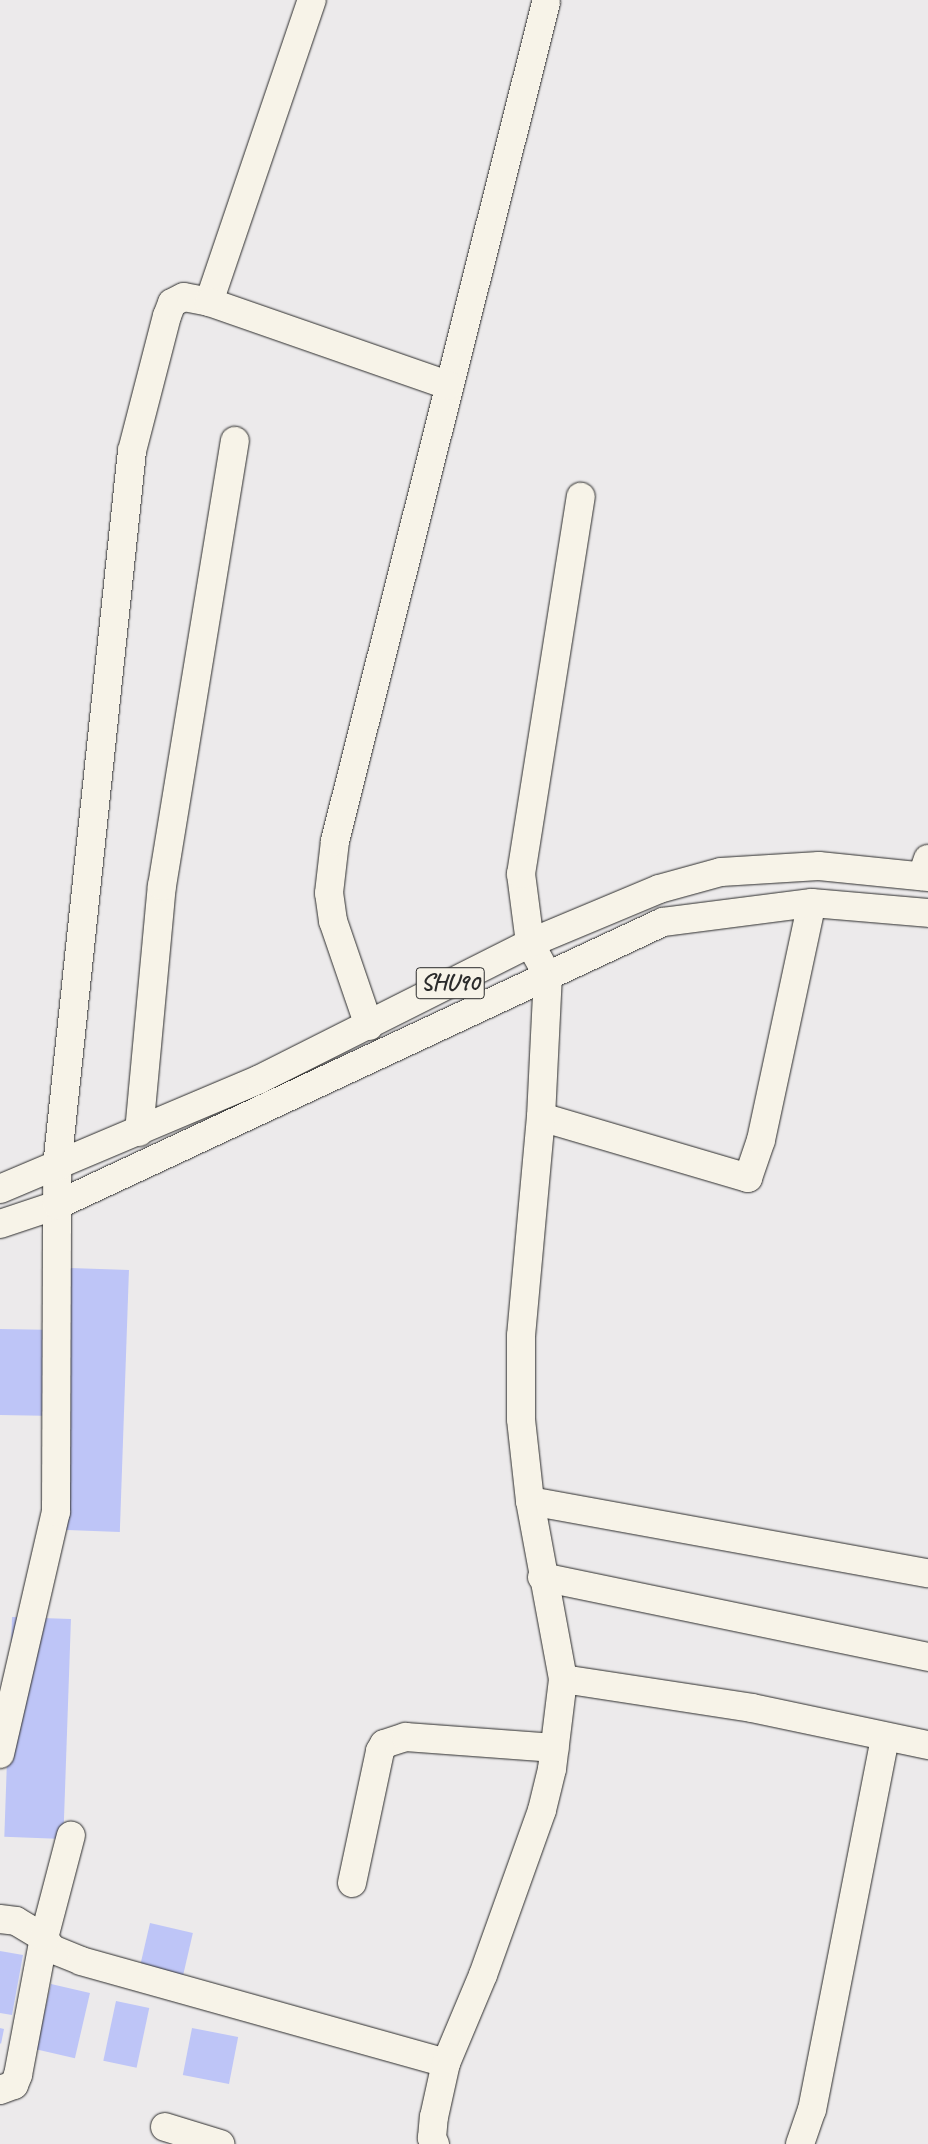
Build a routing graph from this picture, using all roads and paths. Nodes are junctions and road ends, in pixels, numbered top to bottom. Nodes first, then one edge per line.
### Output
1 (312, 0) edge
2 (546, 2) dead end
3 (209, 302) junction
4 (448, 385) junction
5 (235, 441) dead end
6 (581, 497) dead end
7 (926, 871) edge
8 (812, 903) junction
9 (928, 913) edge
10 (530, 943) junction
11 (548, 976) junction
12 (369, 1026) junction
13 (541, 1117) junction
14 (138, 1132) junction
15 (56, 1168) junction
16 (0, 1189) edge
17 (56, 1206) junction
18 (0, 1224) edge
19 (530, 1501) junction
20 (928, 1572) edge
21 (542, 1577) junction
22 (928, 1658) edge
23 (563, 1678) junction
24 (885, 1738) junction
25 (928, 1745) edge
26 (555, 1748) junction
27 (0, 1754) edge
28 (71, 1835) dead end
29 (352, 1883) dead end
30 (0, 1919) edge
31 (44, 1938) junction
32 (446, 2063) junction
33 (0, 2090) edge
34 (165, 2127) dead end
35 (220, 2144) edge
36 (435, 2144) edge
37 (800, 2144) edge

1 - 3 street
2 - 4 street
3 - 4 street
3 - 15 street
4 - 12 street
5 - 14 street
6 - 10 street
7 - 10 street, SHU90
8 - 9 street
8 - 11 street
8 - 13 street
10 - 11 street
10 - 12 street, SHU90
11 - 13 street
11 - 17 street
12 - 14 street, SHU90
13 - 19 street
14 - 15 street, SHU90
15 - 16 street, SHU90
15 - 17 street
17 - 18 street
17 - 27 street
19 - 20 street
19 - 21 street
21 - 22 street
21 - 23 street
23 - 24 street
23 - 26 street
24 - 25 street
24 - 37 street
26 - 29 street
26 - 32 street
28 - 31 street
30 - 31 street
31 - 32 street
31 - 33 street
32 - 36 street
34 - 35 street

